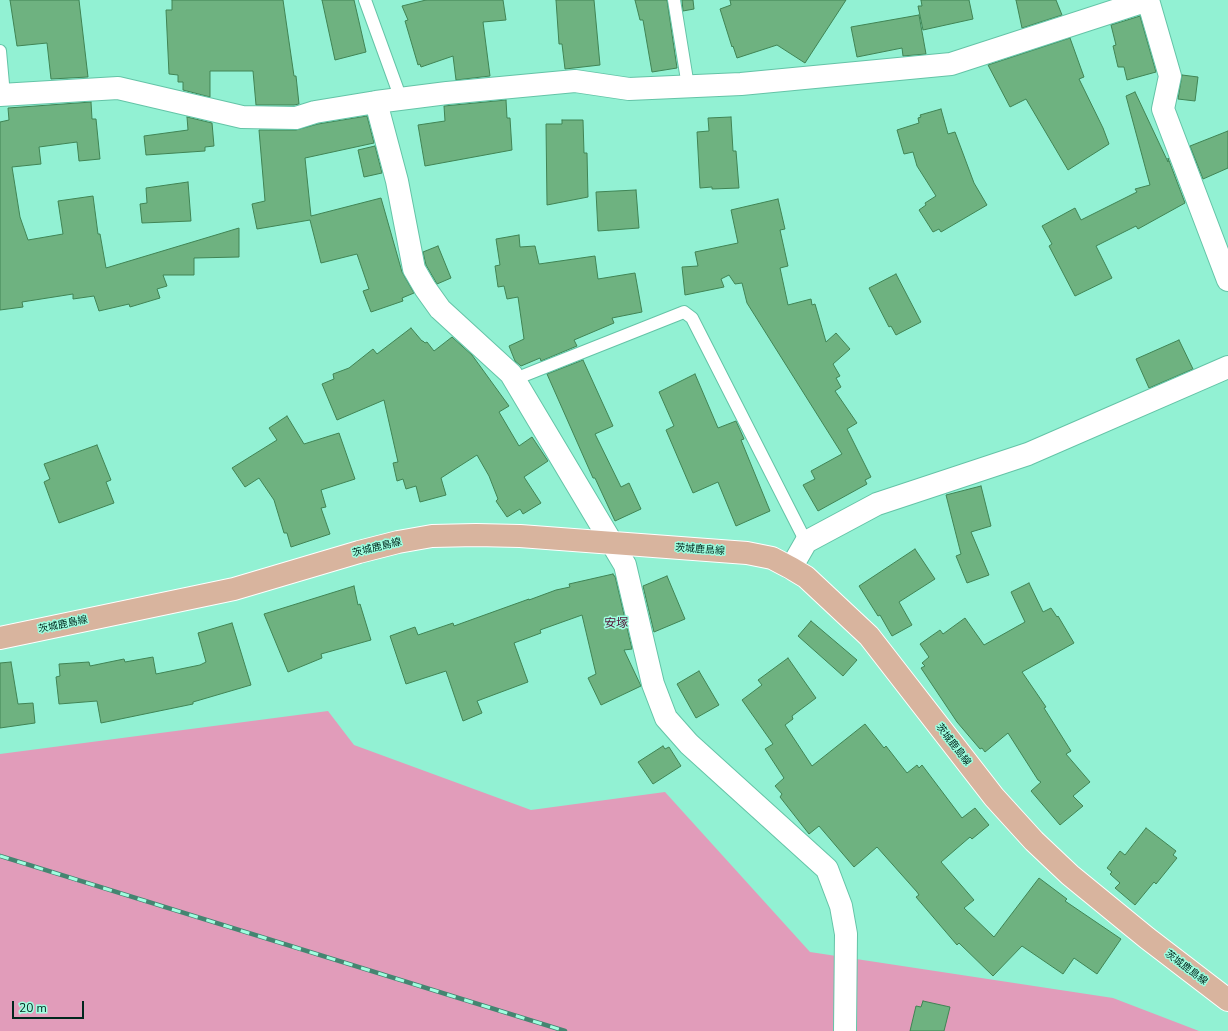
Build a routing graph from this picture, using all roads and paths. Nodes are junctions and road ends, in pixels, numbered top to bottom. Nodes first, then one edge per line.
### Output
1 (365, 0) edge
2 (674, 0) edge
3 (0, 51) edge
4 (688, 86) junction
5 (2, 95) edge
6 (401, 99) junction
7 (376, 102) junction
8 (1228, 280) edge
9 (1228, 367) edge
10 (515, 379) junction
11 (806, 542) junction
12 (613, 543) junction
13 (791, 568) junction
14 (0, 638) edge
15 (1228, 1000) edge
16 (845, 1031) edge

1 - 6 lane
2 - 4 lane
3 - 5 lane
4 - 6 street
4 - 8 street
5 - 7 street
6 - 7 street
7 - 10 street
9 - 11 street
10 - 11 lane
10 - 12 street
11 - 13 street
12 - 13 main road, 茨城鹿島線
12 - 14 main road, 茨城鹿島線
12 - 16 street
13 - 15 main road, 茨城鹿島線

